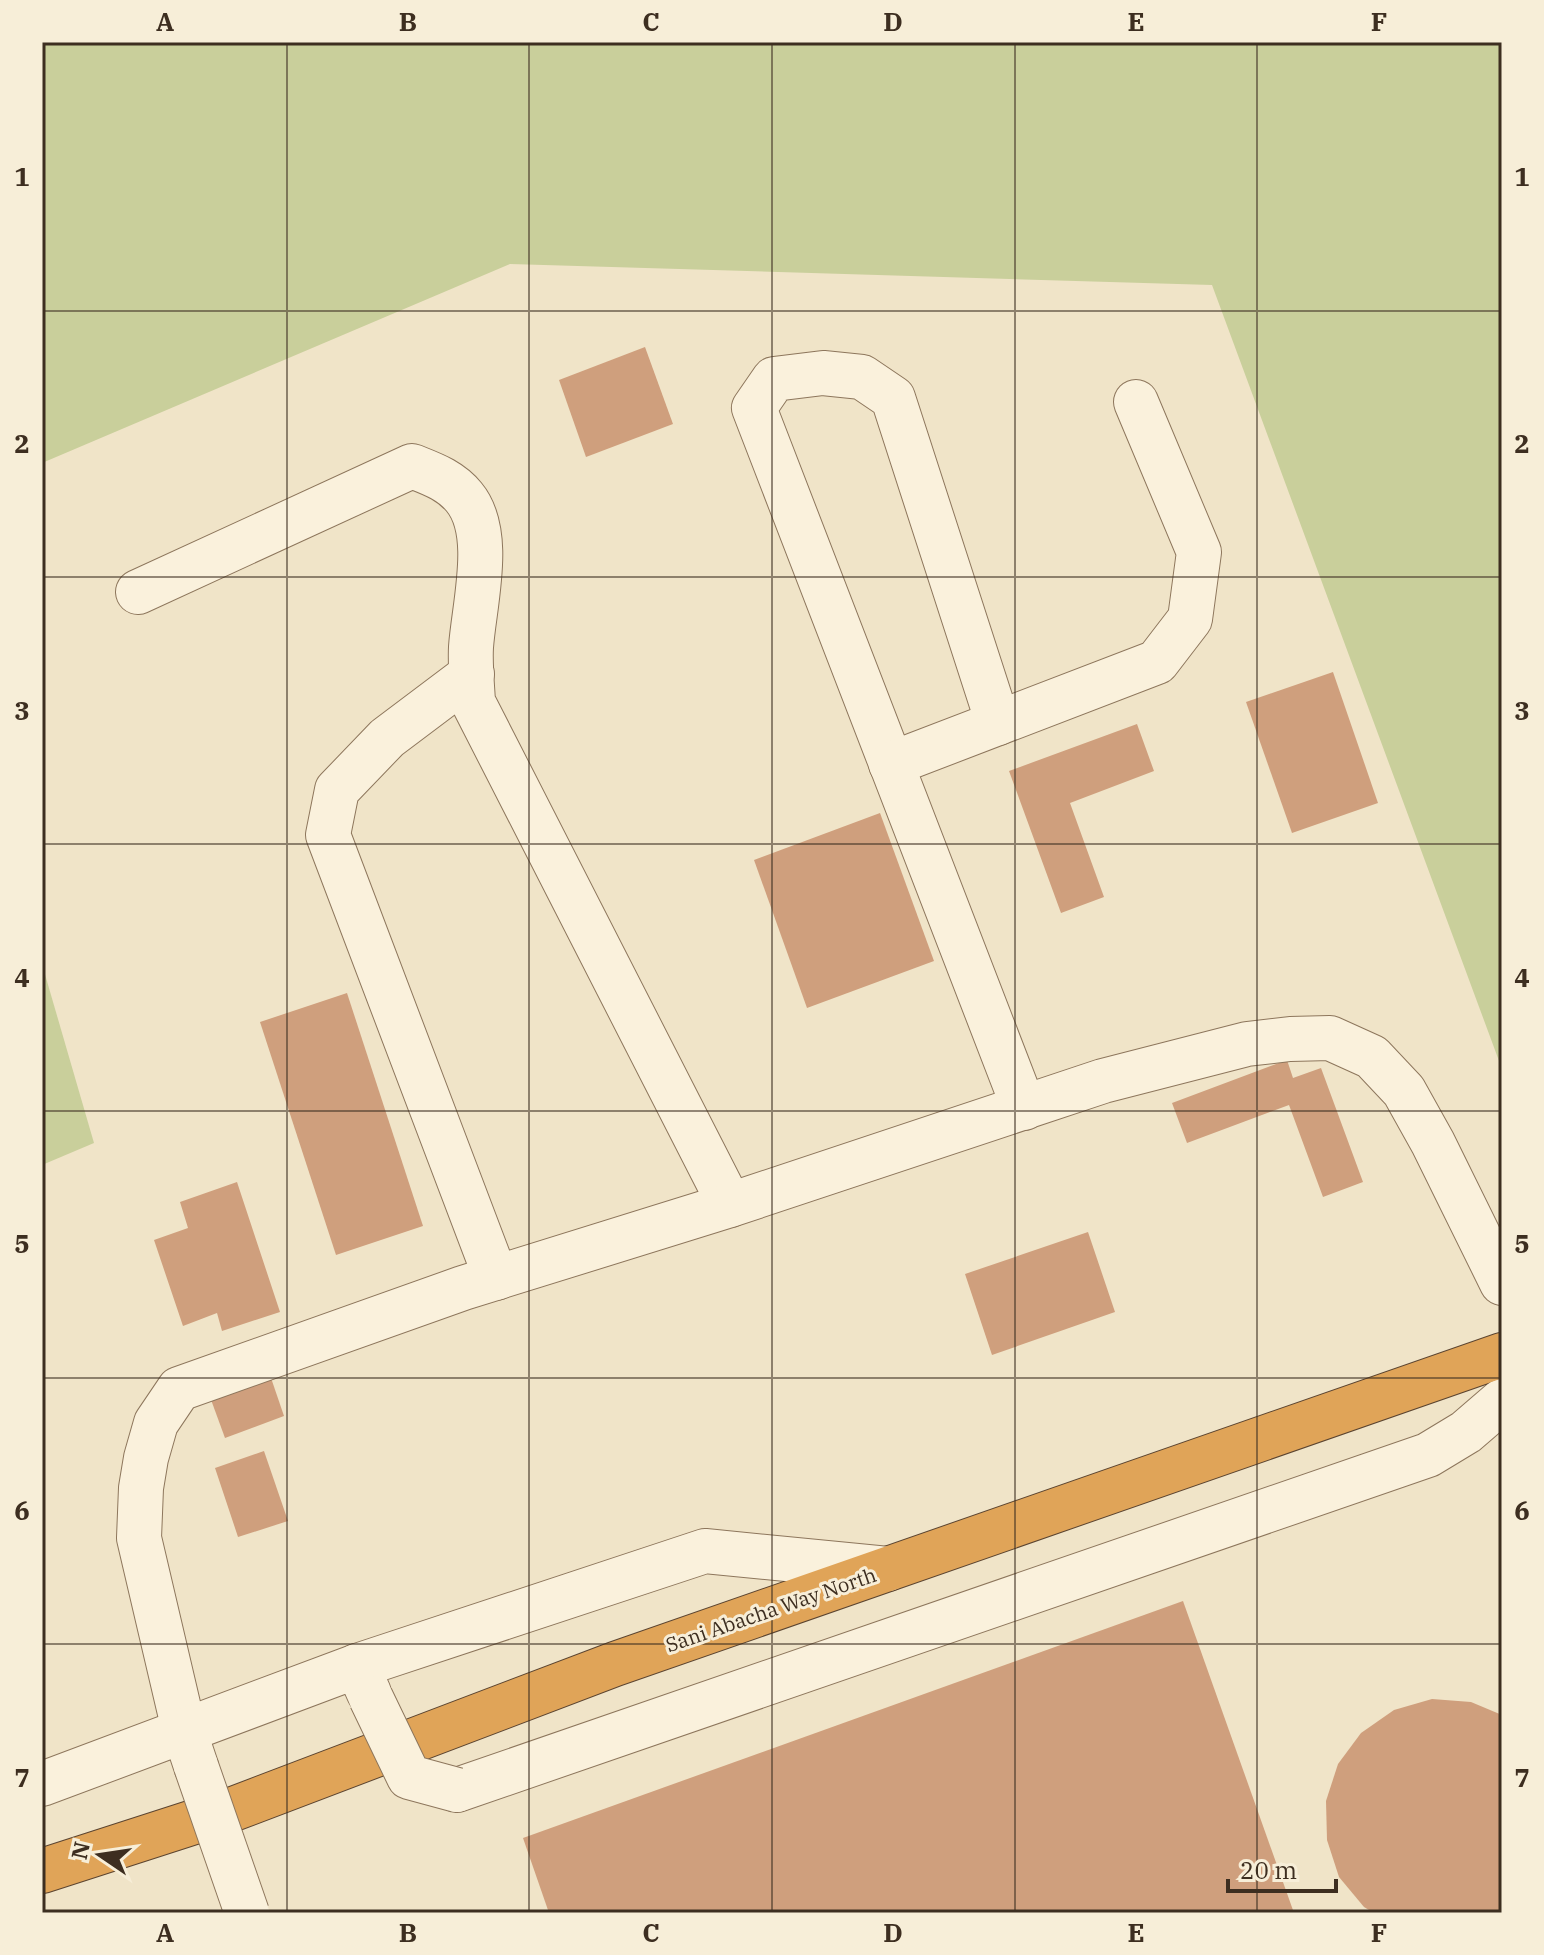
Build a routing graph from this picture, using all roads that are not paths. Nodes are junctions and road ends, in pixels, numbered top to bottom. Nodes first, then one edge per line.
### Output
1 (1136, 402) dead end
2 (138, 592) dead end
3 (472, 674) junction
4 (998, 723) junction
5 (891, 764) junction
6 (1024, 1108) junction
7 (730, 1205) junction
8 (496, 1278) junction
9 (1502, 1283) edge
10 (1502, 1355) edge
11 (1502, 1401) edge
12 (888, 1569) junction
13 (364, 1682) junction
14 (190, 1748) junction
15 (42, 1784) edge
16 (42, 1871) edge
17 (247, 1913) edge

1 - 4 lane
2 - 3 lane
3 - 7 lane
3 - 8 lane
4 - 5 lane
4 - 5 lane
5 - 6 lane
6 - 7 lane
6 - 9 lane
7 - 8 lane
8 - 14 lane
10 - 12 highway, Sani Abacha Way North
11 - 13 lane, bridge
12 - 13 lane
12 - 16 highway, Sani Abacha Way North
13 - 14 lane
14 - 15 lane
14 - 17 lane, bridge

